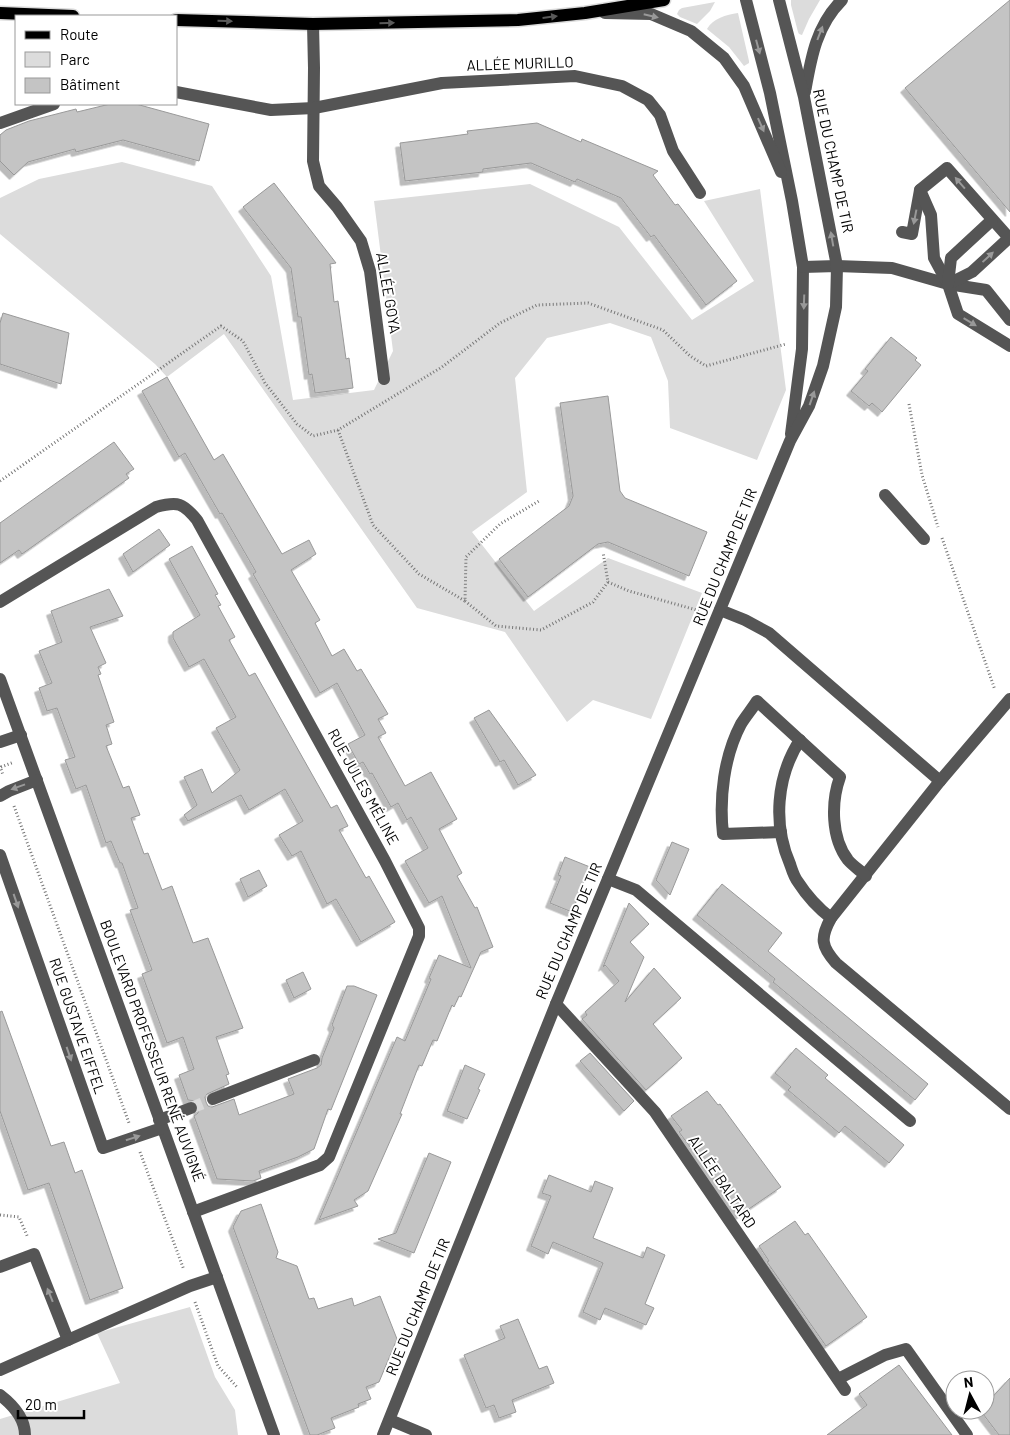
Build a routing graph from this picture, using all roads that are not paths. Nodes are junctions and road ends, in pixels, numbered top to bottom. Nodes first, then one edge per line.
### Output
1 (664, 0) edge
2 (746, 0) edge
3 (779, 0) edge
4 (842, 0) edge
5 (585, 12) junction
6 (0, 14) edge
7 (37, 15) edge
8 (178, 20) edge
9 (313, 24) junction
10 (178, 92) edge
11 (804, 97) junction
12 (51, 105) edge
13 (314, 108) junction
14 (0, 123) edge
15 (920, 190) junction
16 (700, 193) dead end
17 (792, 201) junction
18 (992, 220) junction
19 (902, 232) dead end
20 (837, 266) junction
21 (803, 267) junction
22 (948, 284) junction
23 (1010, 320) edge
24 (1010, 346) edge
25 (384, 379) dead end
26 (790, 441) junction
27 (885, 495) dead end
28 (924, 539) dead end
29 (0, 602) edge
30 (719, 613) junction
31 (0, 679) edge
32 (1008, 701) edge
33 (21, 735) junction
34 (800, 740) junction
35 (0, 742) edge
36 (37, 780) junction
37 (940, 781) junction
38 (4, 793) edge
39 (781, 832) junction
40 (0, 855) edge
41 (866, 876) junction
42 (608, 879) junction
43 (831, 918) junction
44 (556, 1004) junction
45 (314, 1060) dead end
46 (213, 1099) tunnel mouth
47 (191, 1108) tunnel mouth
48 (1010, 1109) edge
49 (910, 1121) dead end
50 (161, 1124) junction
51 (193, 1212) junction
52 (0, 1267) edge
53 (217, 1277) junction
54 (68, 1340) junction
55 (0, 1370) edge
56 (838, 1379) junction
57 (845, 1390) dead end
58 (0, 1395) edge
59 (390, 1420) junction
60 (25, 1435) edge
61 (274, 1435) edge
62 (384, 1435) edge
63 (426, 1435) edge
64 (966, 1435) edge

1 - 5 main road
2 -> 17 street, RUE DU CHAMP DE TIR
3 - 11 street, RUE DU CHAMP DE TIR
11 -> 4 street
9 -> 5 main road
5 -> 17 street, RUE DU CHAMP DE TIR
6 - 7 main road
8 -> 9 main road
9 - 13 street, ALLÉE GOYA
10 - 13 street, ALLÉE MURILLO
20 -> 11 street, RUE DU CHAMP DE TIR
12 - 14 street
13 - 16 street, ALLÉE MURILLO
13 - 25 street, ALLÉE GOYA
18 -> 15 street
15 -> 19 street
15 - 22 street
17 - 21 street, RUE DU CHAMP DE TIR
18 - 22 street
22 -> 18 street
20 - 21 street
20 - 22 street
26 -> 20 street, RUE DU CHAMP DE TIR
21 -> 26 street, RUE DU CHAMP DE TIR
22 - 23 street
22 -> 24 street
26 - 30 street, RUE DU CHAMP DE TIR
27 - 28 street
29 - 51 street, RUE JULES MÉLINE
30 - 37 street
30 - 42 street, RUE DU CHAMP DE TIR
31 - 33 street, BOULEVARD PROFESSEUR RENÉ AUVIGNÉ
32 - 37 street
33 - 35 street
33 - 36 street, BOULEVARD PROFESSEUR RENÉ AUVIGNÉ
34 - 39 street
34 - 39 street
34 - 41 street
36 -> 38 street
36 - 50 street, BOULEVARD PROFESSEUR RENÉ AUVIGNÉ
37 - 41 street
39 - 43 street
40 -> 50 street, RUE GUSTAVE EIFFEL
41 - 43 street
42 - 44 street, RUE DU CHAMP DE TIR
42 - 49 street
43 - 48 street
44 - 56 street, ALLÉE BALTARD
44 - 59 street, RUE DU CHAMP DE TIR
45 - 46 street
47 - 50 street, RUE GUSTAVE EIFFEL
50 - 51 street, BOULEVARD PROFESSEUR RENÉ AUVIGNÉ
51 - 53 street, BOULEVARD PROFESSEUR RENÉ AUVIGNÉ
54 -> 52 street
53 - 54 street
53 - 61 street, BOULEVARD PROFESSEUR RENÉ AUVIGNÉ
54 - 55 street
56 - 57 street, ALLÉE BALTARD
56 - 64 street
58 - 60 street
59 - 62 street, RUE DU CHAMP DE TIR
59 - 63 street

